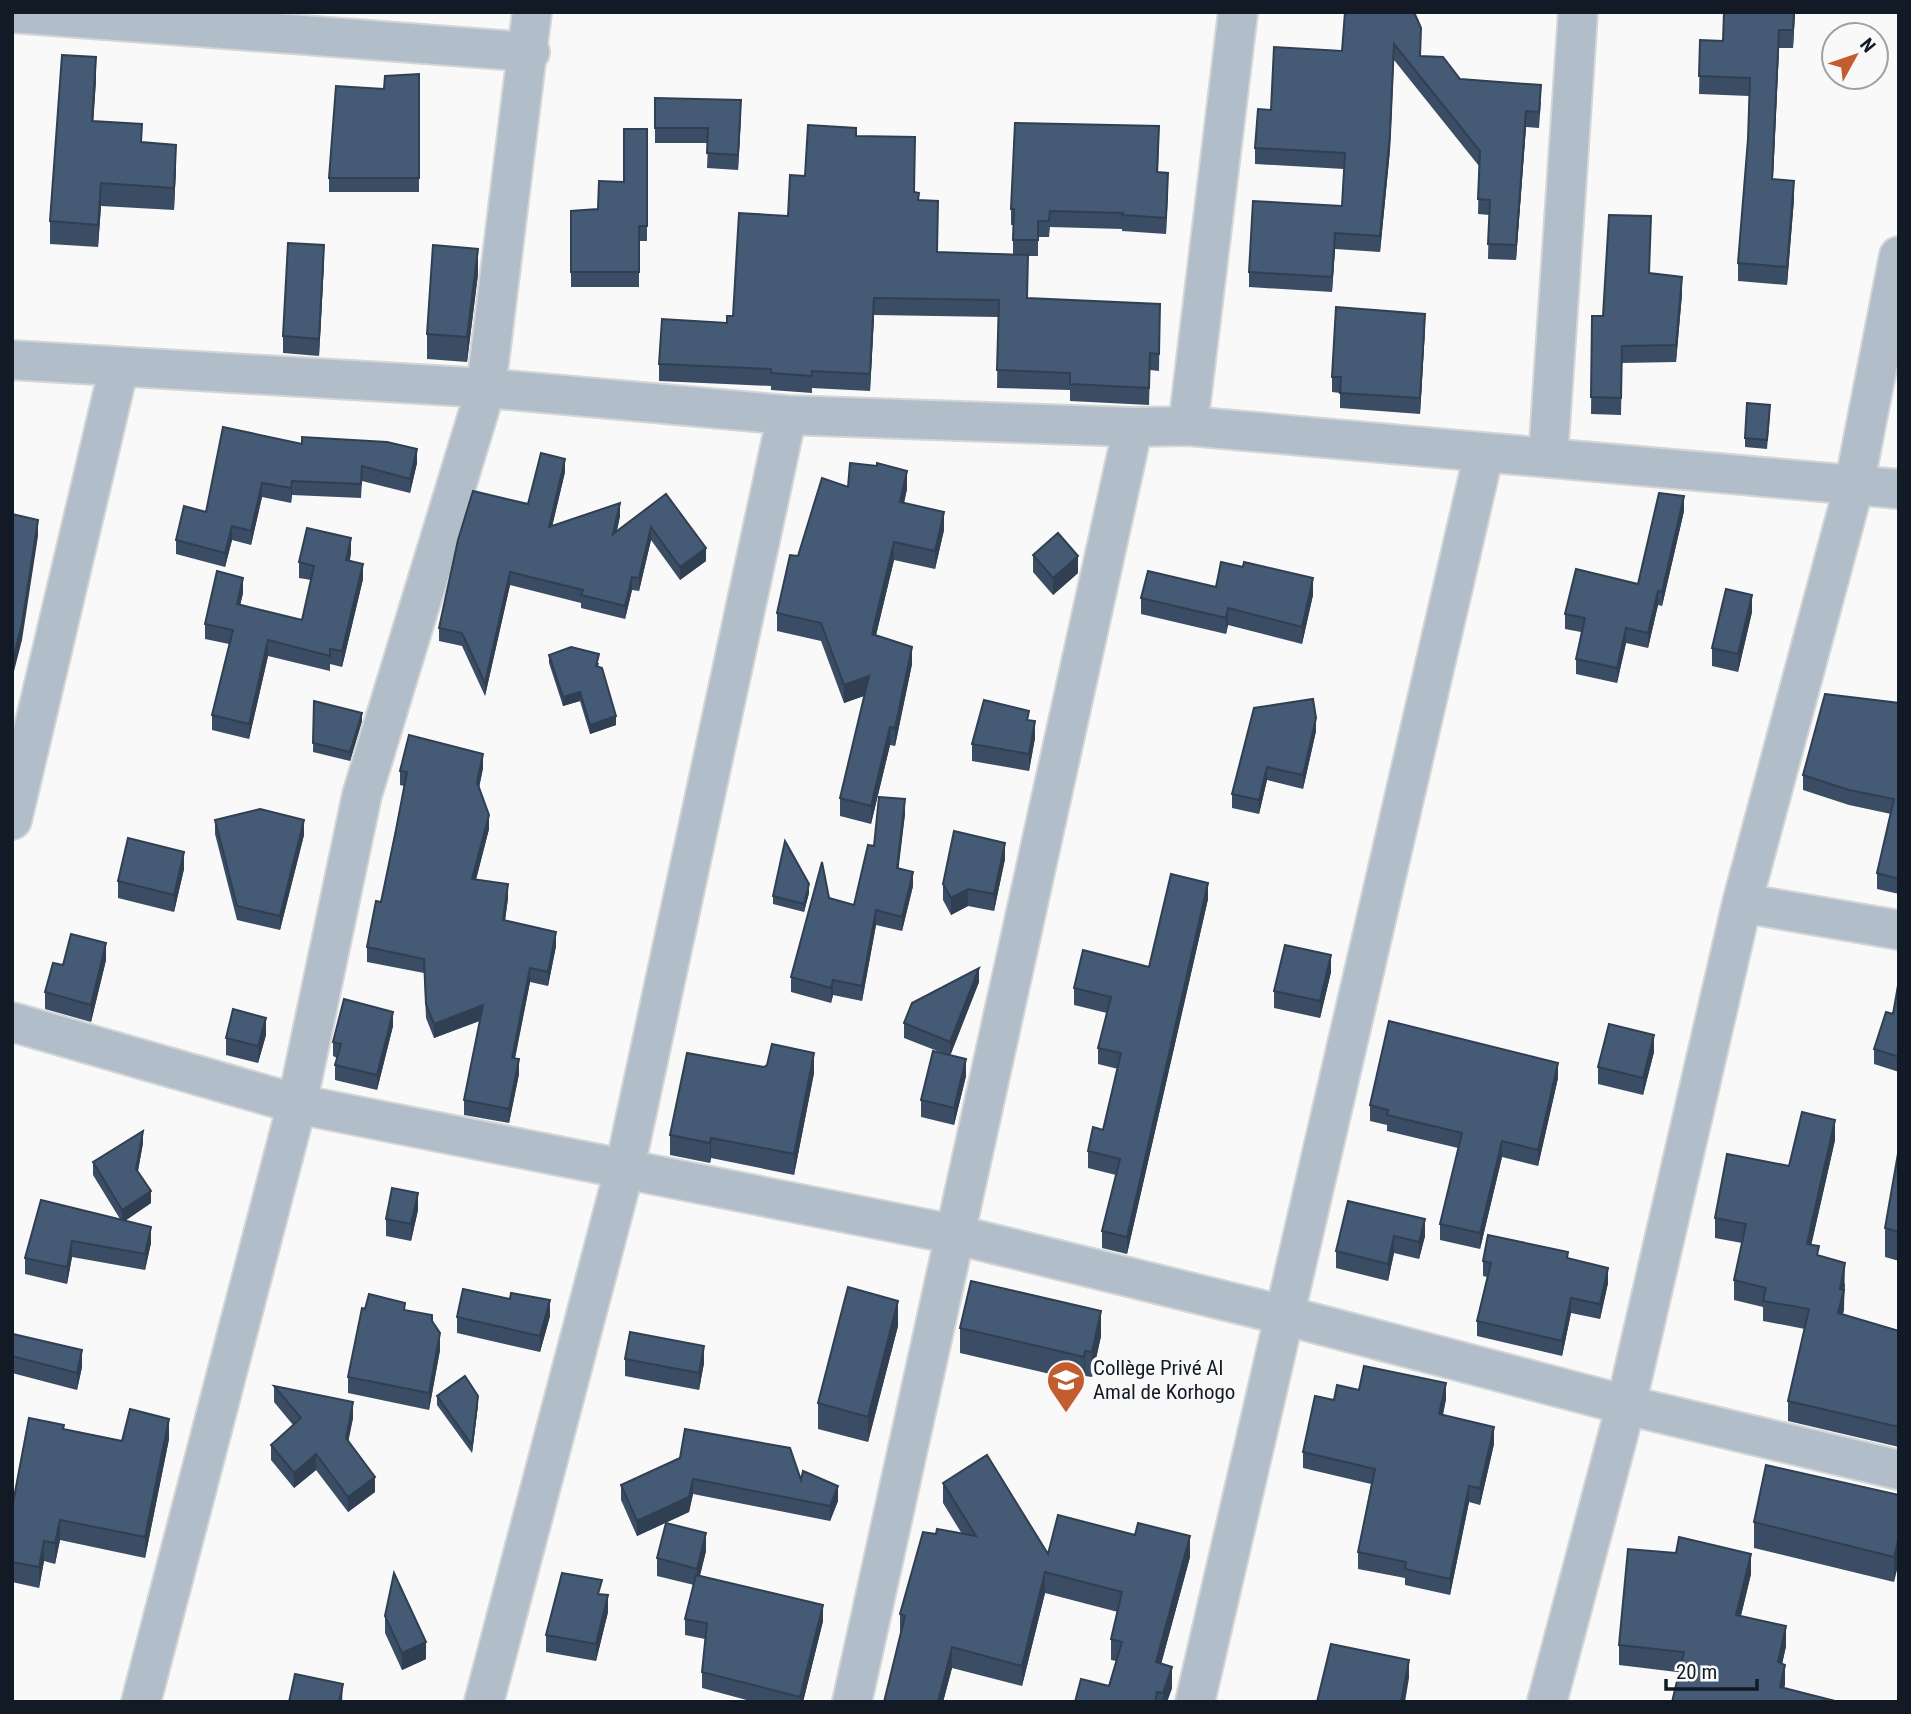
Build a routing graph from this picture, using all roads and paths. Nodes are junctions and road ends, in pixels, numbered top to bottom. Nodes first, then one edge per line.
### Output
1 (532, 12) edge
2 (1238, 12) edge
3 (1578, 12) edge
4 (12, 13) edge
5 (530, 52) junction
6 (1899, 256) edge
7 (12, 360) edge
8 (119, 367) junction
9 (486, 388) junction
10 (787, 415) junction
11 (1188, 426) junction
12 (1133, 427) junction
13 (1484, 453) junction
14 (1548, 458) junction
15 (1854, 486) junction
16 (1899, 489) edge
17 (12, 820) edge
18 (1742, 903) junction
19 (1899, 930) edge
20 (12, 1022) edge
21 (297, 1104) junction
22 (625, 1167) junction
23 (957, 1235) junction
24 (1283, 1315) junction
25 (1626, 1405) junction
26 (1899, 1470) edge
27 (141, 1702) edge
28 (484, 1702) edge
29 (852, 1702) edge
30 (1195, 1702) edge
31 (1547, 1702) edge

1 - 5 street
2 - 11 street
3 - 14 street
4 - 5 street
5 - 9 street
6 - 15 street
7 - 8 street
8 - 9 street
8 - 17 street
9 - 10 street
9 - 21 street
10 - 12 street
10 - 22 street
11 - 12 street
11 - 13 street
12 - 23 street
13 - 14 street
13 - 24 street
14 - 15 street
15 - 16 street
15 - 18 street
18 - 19 street
18 - 25 street
20 - 21 street
21 - 22 street
21 - 27 street
22 - 23 street
22 - 28 street
23 - 24 street
23 - 29 street
24 - 25 street
24 - 30 street
25 - 26 street
25 - 31 street

